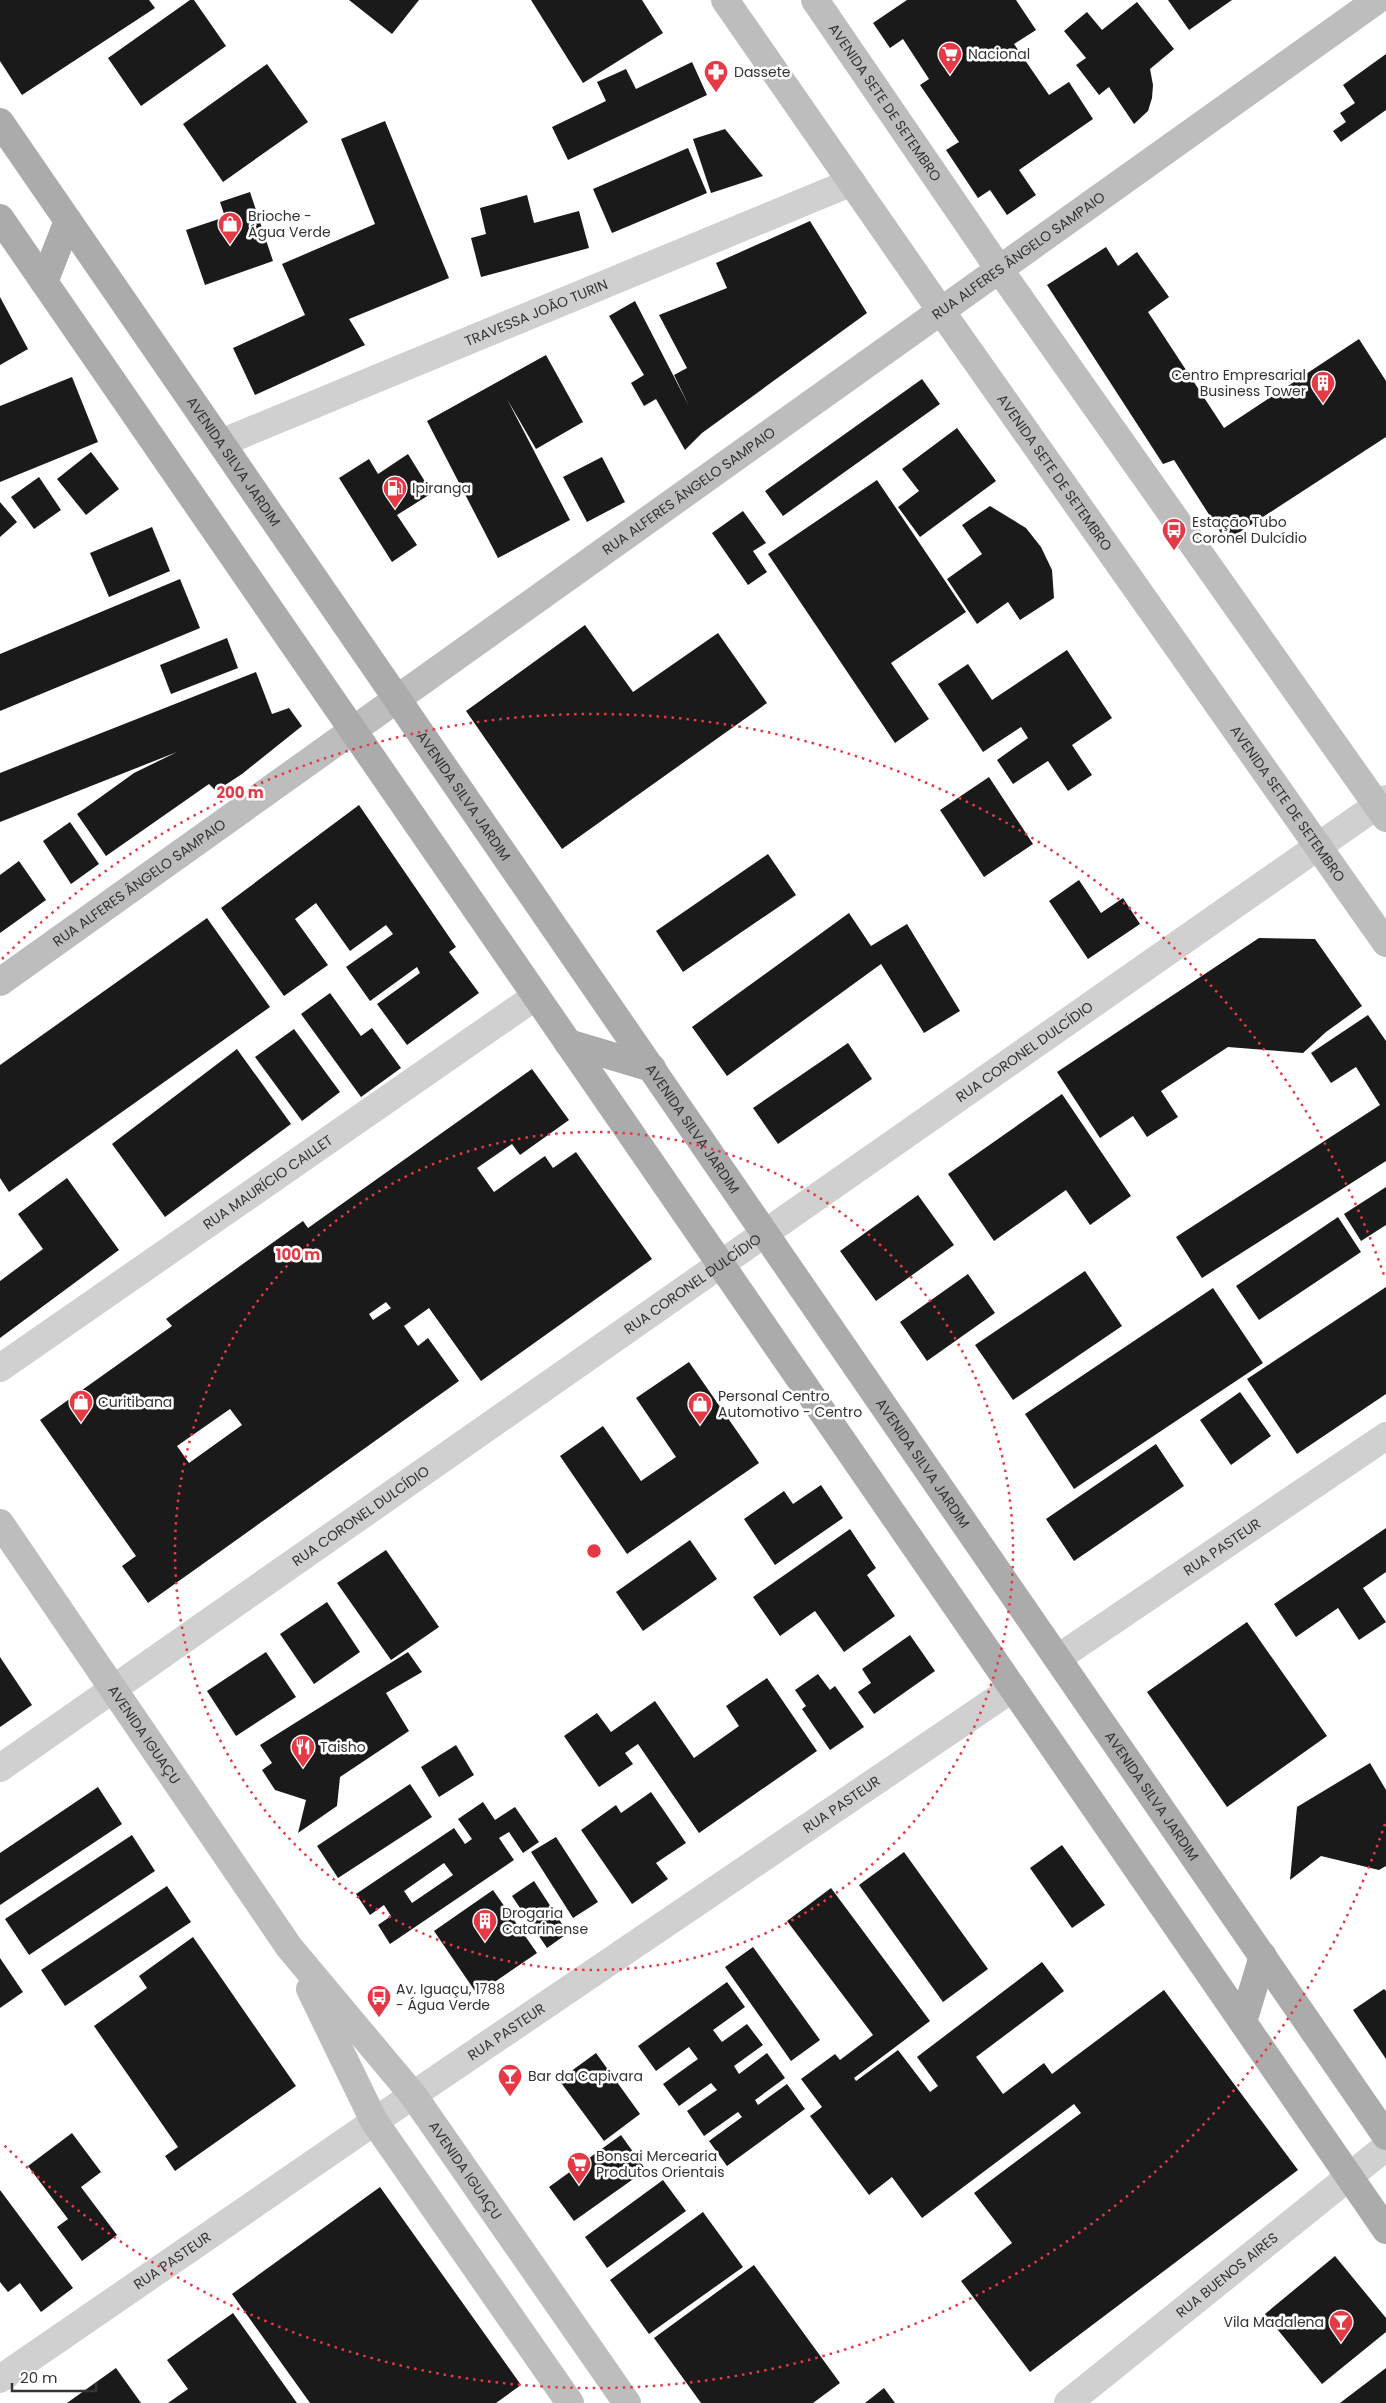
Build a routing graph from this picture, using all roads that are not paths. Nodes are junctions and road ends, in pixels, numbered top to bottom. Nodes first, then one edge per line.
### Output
1 (725, 0) edge
2 (815, 0) edge
3 (1377, 0) edge
4 (0, 122) edge
5 (852, 182) junction
6 (0, 218) edge
7 (68, 221) junction
8 (999, 269) junction
9 (44, 282) junction
10 (941, 311) junction
11 (221, 443) junction
12 (397, 699) junction
13 (353, 730) junction
14 (1383, 807) edge
15 (1318, 847) junction
16 (1386, 944) edge
17 (0, 982) edge
18 (536, 996) junction
19 (568, 1043) junction
20 (652, 1068) junction
21 (765, 1233) junction
22 (721, 1264) junction
23 (0, 1368) edge
24 (1386, 1436) edge
25 (0, 1523) edge
26 (1058, 1658) junction
27 (1013, 1688) junction
28 (113, 1689) junction
29 (0, 1768) edge
30 (289, 1947) junction
31 (1263, 1956) junction
32 (1243, 2022) junction
33 (413, 2095) junction
34 (374, 2121) junction
35 (1386, 2136) edge
36 (1386, 2147) edge
37 (1349, 2177) junction
38 (1386, 2230) edge
39 (0, 2378) edge
40 (570, 2403) edge
41 (627, 2403) edge
42 (1068, 2403) edge

1 - 5 main road, AVENIDA SETE DE SETEMBRO
2 - 8 main road, AVENIDA SETE DE SETEMBRO
3 - 8 main road, RUA ALFERES ÂNGELO SAMPAIO
4 - 7 main road, AVENIDA SILVA JARDIM
5 - 10 main road, AVENIDA SETE DE SETEMBRO
5 - 11 street, TRAVESSA JOÃO TURIN
6 - 9 main road
7 - 9 main road
7 - 11 main road, AVENIDA SILVA JARDIM
8 - 10 main road, RUA ALFERES ÂNGELO SAMPAIO
8 - 14 main road, AVENIDA SETE DE SETEMBRO
9 - 13 main road
10 - 12 main road, RUA ALFERES ÂNGELO SAMPAIO
10 - 15 main road, AVENIDA SETE DE SETEMBRO
11 - 12 main road, AVENIDA SILVA JARDIM
12 - 13 main road, RUA ALFERES ÂNGELO SAMPAIO
12 - 20 main road, AVENIDA SILVA JARDIM
13 - 17 main road, RUA ALFERES ÂNGELO SAMPAIO
13 - 18 main road
14 - 15 street, RUA CORONEL DULCÍDIO
15 - 16 main road, AVENIDA SETE DE SETEMBRO
15 - 21 street, RUA CORONEL DULCÍDIO
18 - 19 main road
18 - 23 street, RUA MAURÍCIO CAILLET
19 - 20 main road
19 - 22 main road
20 - 21 main road, AVENIDA SILVA JARDIM
21 - 22 street, RUA CORONEL DULCÍDIO
21 - 26 main road, AVENIDA SILVA JARDIM
22 - 27 main road
22 - 28 street, RUA CORONEL DULCÍDIO
24 - 26 street, RUA PASTEUR
25 - 28 main road, AVENIDA IGUAÇU
26 - 31 main road, AVENIDA SILVA JARDIM
27 - 32 main road
27 - 33 street, RUA PASTEUR
28 - 29 street, RUA CORONEL DULCÍDIO
28 - 30 main road, AVENIDA IGUAÇU
30 - 33 main road, AVENIDA IGUAÇU
30 - 34 main road, AVENIDA IGUAÇU
31 - 32 main road
31 - 35 main road, AVENIDA SILVA JARDIM
32 - 37 main road
33 - 34 street, RUA PASTEUR
33 - 41 main road, AVENIDA IGUAÇU
34 - 39 street, RUA PASTEUR
34 - 40 main road, AVENIDA IGUAÇU
36 - 37 street, RUA BUENOS AIRES
37 - 38 main road
37 - 42 street, RUA BUENOS AIRES

